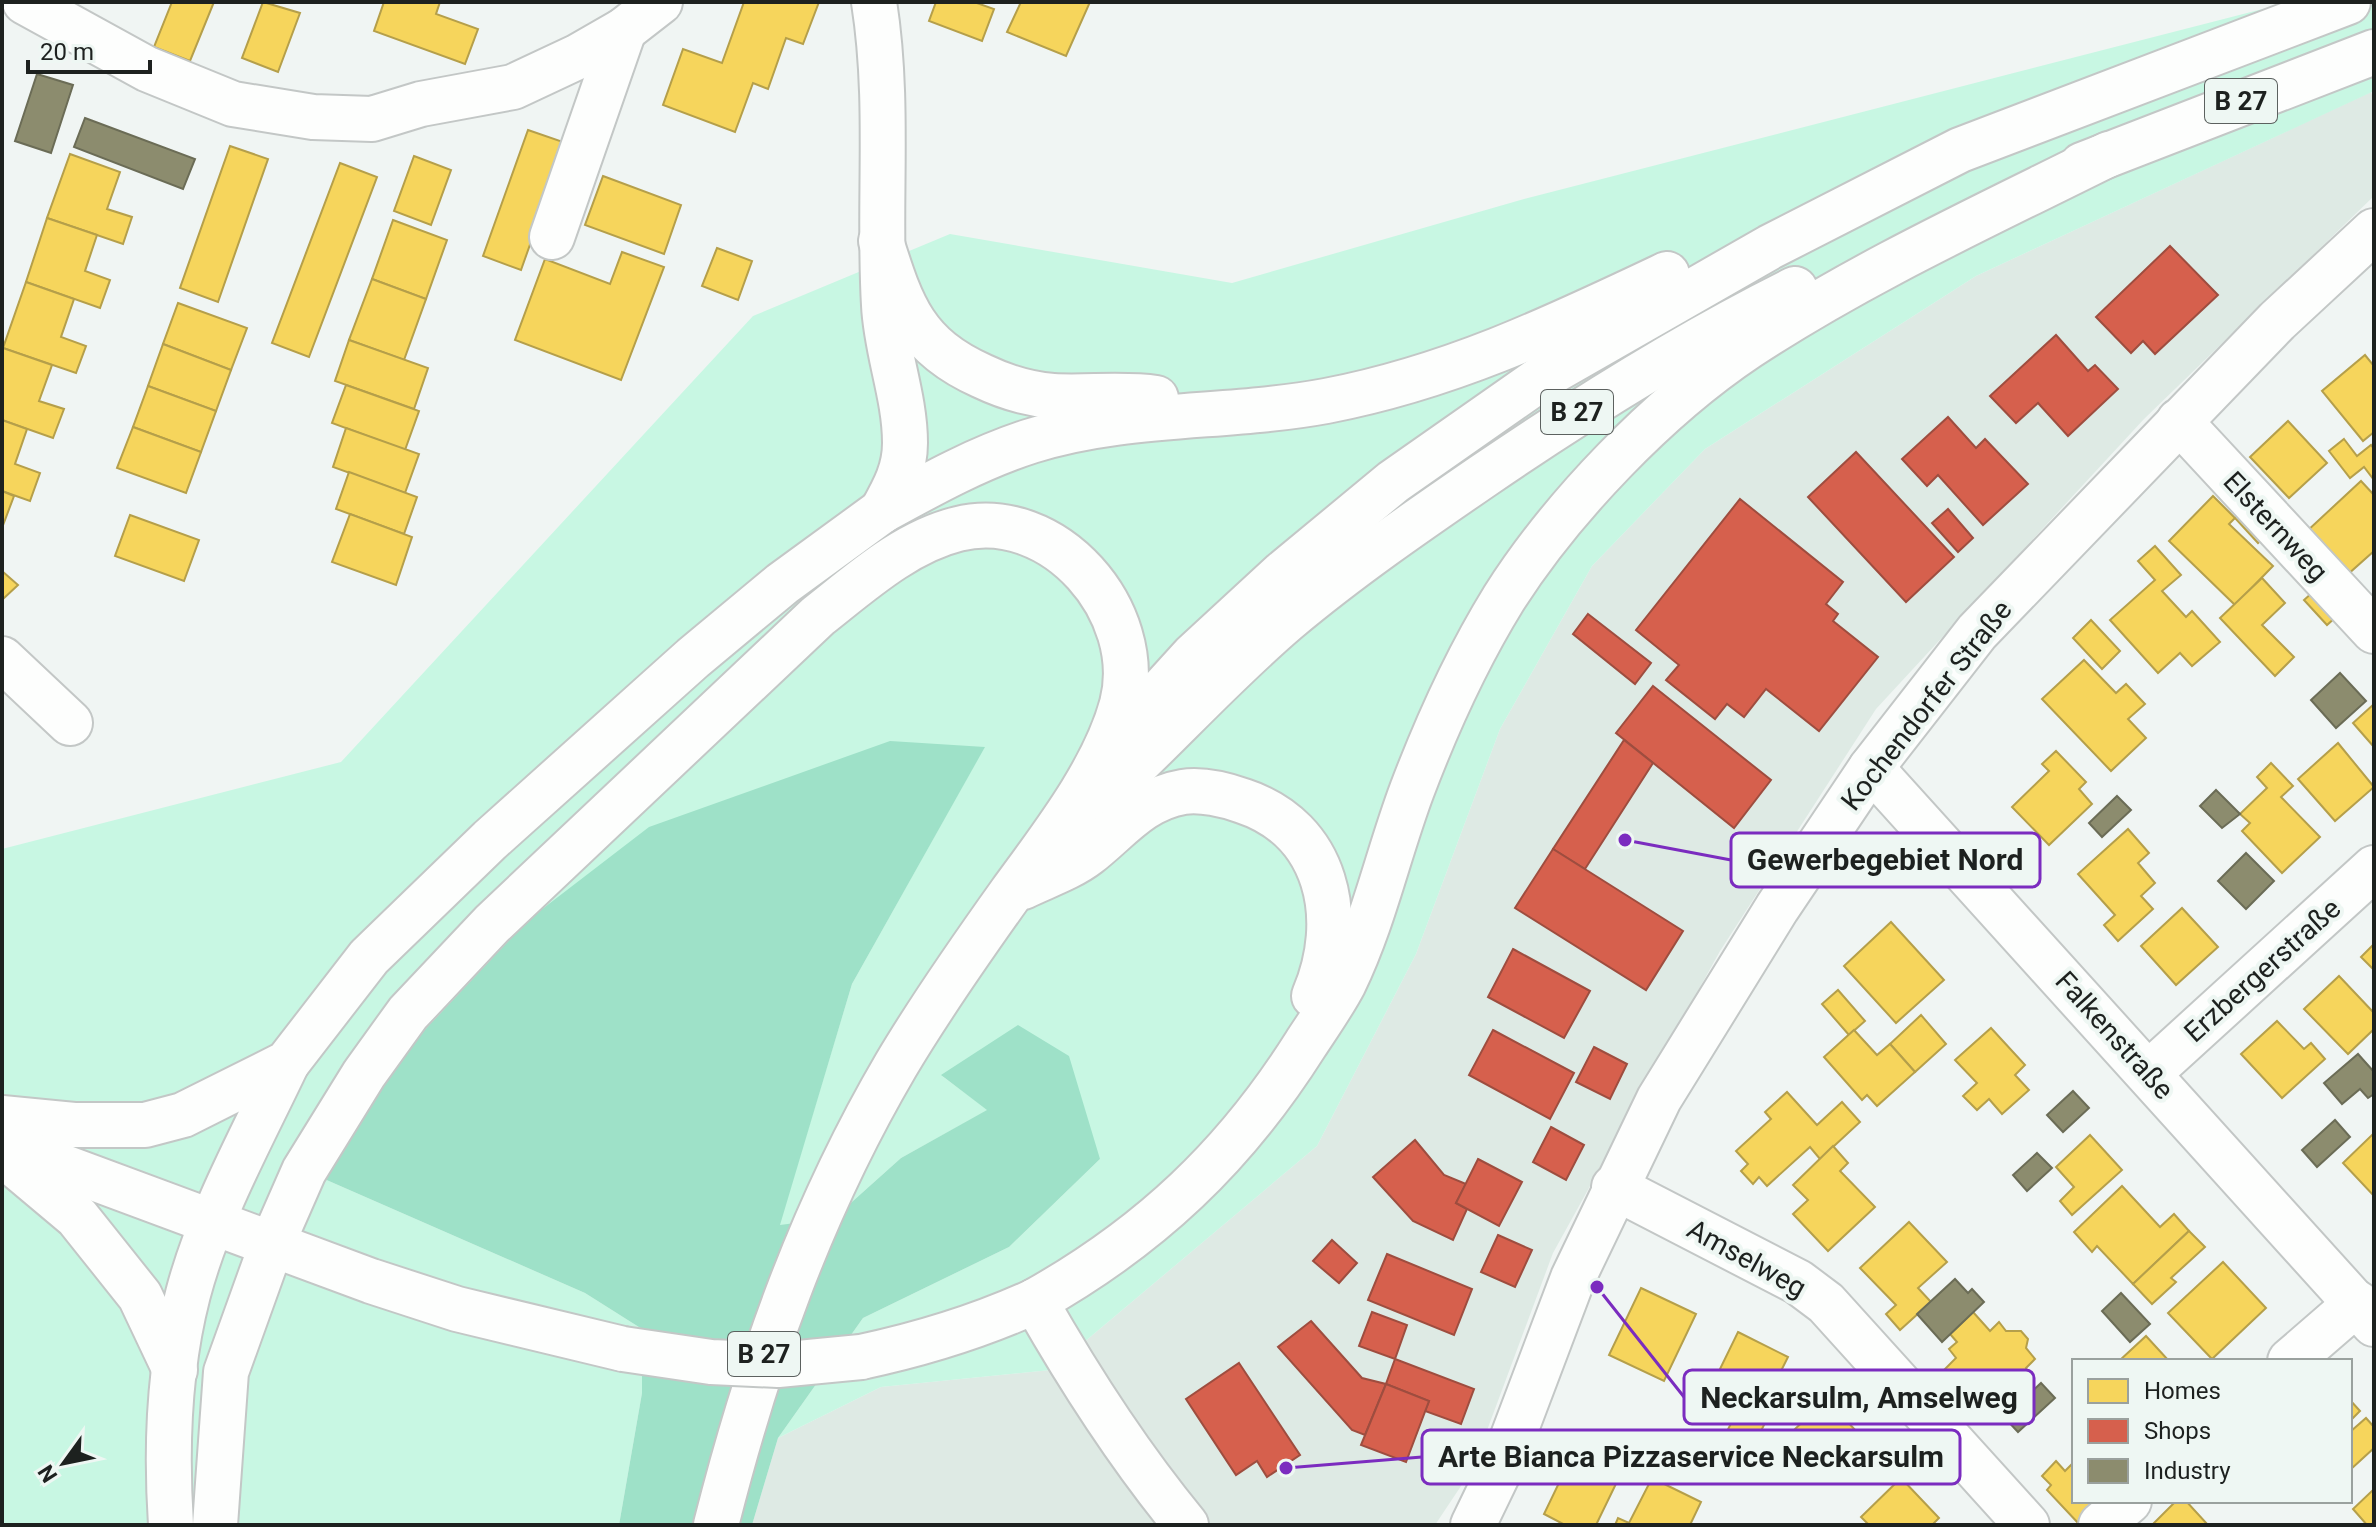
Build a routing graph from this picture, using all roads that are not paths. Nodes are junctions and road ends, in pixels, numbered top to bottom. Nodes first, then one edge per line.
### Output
1 (25, 2) edge
2 (660, 2) edge
3 (874, 2) edge
4 (2348, 2) edge
5 (624, 30) junction
6 (2374, 52) edge
7 (2109, 154) junction
8 (2374, 231) edge
9 (552, 237) dead end
10 (881, 241) junction
11 (1770, 247) junction
12 (1230, 410) junction
13 (2179, 421) junction
14 (882, 511) junction
15 (2374, 631) edge
16 (2, 659) edge
17 (70, 723) dead end
18 (1096, 762) junction
19 (1871, 768) junction
20 (1052, 840) junction
21 (2374, 868) edge
22 (1013, 891) junction
23 (287, 1063) junction
24 (2149, 1073) junction
25 (1258, 1114) junction
26 (2, 1118) edge
27 (2, 1144) edge
28 (2, 1154) edge
29 (1614, 1187) junction
30 (214, 1222) junction
31 (272, 1244) junction
32 (1035, 1301) junction
33 (2366, 1313) edge
34 (2293, 1359) edge
35 (175, 1370) junction
36 (2127, 1503) edge
37 (171, 1525) edge
38 (215, 1525) edge
39 (716, 1525) edge
40 (1186, 1525) edge
41 (1473, 1525) edge
42 (2027, 1525) edge
43 (2101, 1525) edge

1 - 5 main road
2 - 5 main road
3 - 10 main road
4 - 11 main road, B 27
5 - 9 main road
6 - 7 main road, B 27
7 - 20 main road, B 27
7 - 25 main road
8 - 13 main road, Kochendorfer Straße
10 - 12 main road
10 - 14 main road
11 - 12 main road
11 - 18 main road, B 27
12 - 14 main road
13 - 15 main road, Elsternweg
13 - 19 main road, Kochendorfer Straße
14 - 23 main road
16 - 17 main road
18 - 20 main road, B 27
18 - 31 main road
19 - 24 main road, Falkenstraße
19 - 29 main road, Kochendorfer Straße
20 - 22 main road, B 27
21 - 24 main road, Erzbergerstraße
22 - 25 main road
22 - 39 main road, B 27
23 - 26 main road
23 - 30 main road
24 - 33 main road, Falkenstraße
25 - 32 main road
27 - 30 main road
28 - 35 main road
29 - 41 main road, Kochendorfer Straße
29 - 42 main road, Amselweg
30 - 31 main road
30 - 35 main road
31 - 32 main road, bridge
31 - 38 main road
32 - 40 main road
33 - 34 main road, Falkenstraße
35 - 37 main road
36 - 43 main road

